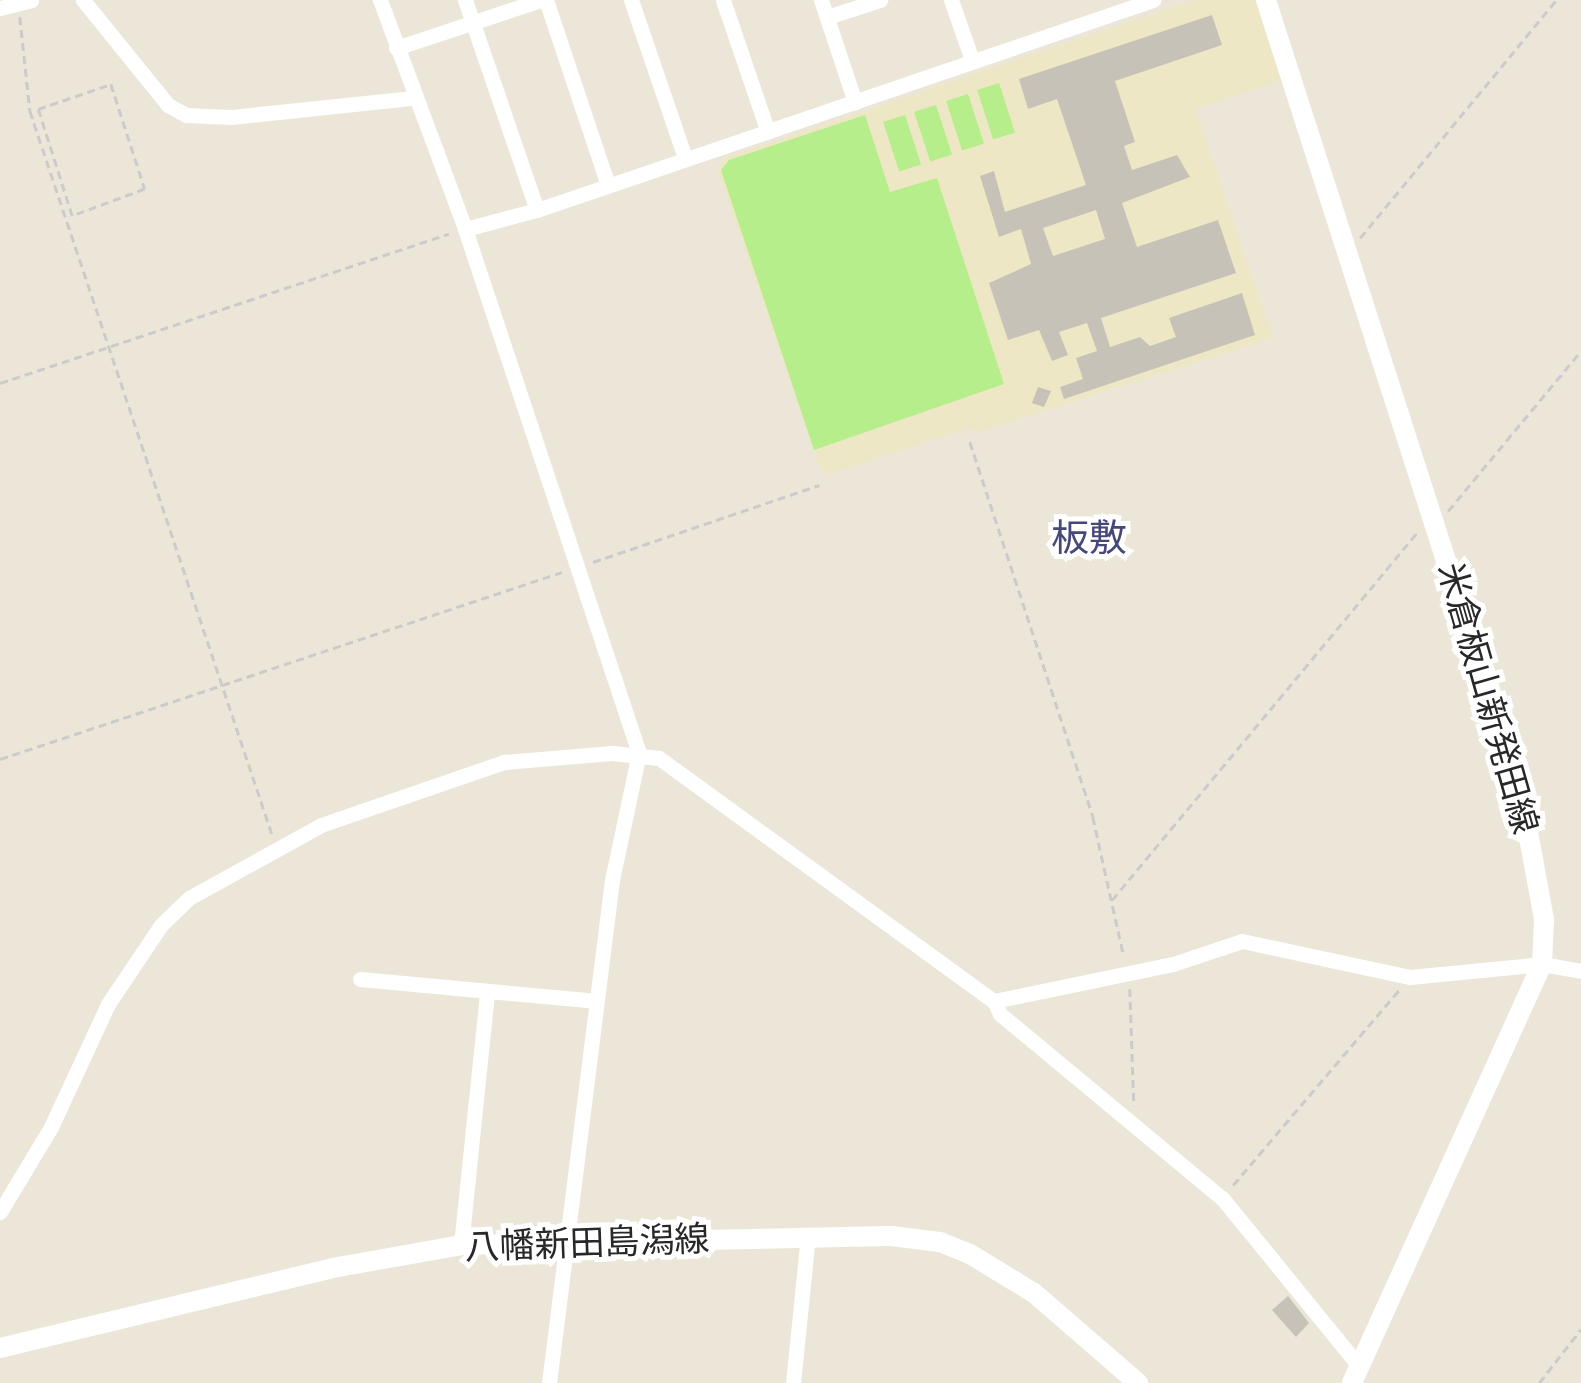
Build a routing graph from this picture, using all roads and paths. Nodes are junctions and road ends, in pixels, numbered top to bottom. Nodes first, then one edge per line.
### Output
1 (83, 0) edge
2 (380, 0) edge
3 (465, 0) edge
4 (543, 0) edge
5 (631, 0) edge
6 (723, 0) edge
7 (822, 0) edge
8 (880, 0) edge
9 (950, 0) edge
10 (1153, 0) edge
11 (1266, 0) edge
12 (1556, 0) edge
13 (25, 2) edge
14 (1121, 5) edge
15 (0, 8) edge
16 (827, 18) junction
17 (472, 22) junction
18 (396, 48) junction
19 (972, 60) junction
20 (413, 98) junction
21 (855, 102) junction
22 (38, 108) joint
23 (768, 132) junction
24 (685, 158) junction
25 (608, 185) junction
26 (536, 210) junction
27 (465, 228) junction
28 (1349, 251) junction
29 (110, 346) junction
30 (1581, 351) edge
31 (0, 383) edge
32 (970, 442) dead end
33 (818, 485) dead end
34 (1436, 516) junction
35 (578, 567) junction
36 (222, 684) junction
37 (639, 753) junction
38 (0, 760) edge
39 (275, 845) junction
40 (1112, 900) junction
41 (1542, 964) junction
42 (1581, 971) edge
43 (1130, 974) junction
44 (1410, 976) junction
45 (360, 979) dead end
46 (487, 995) junction
47 (595, 1001) junction
48 (994, 1001) junction
49 (1134, 1125) junction
50 (1222, 1198) junction
51 (0, 1212) edge
52 (808, 1236) junction
53 (567, 1243) junction
54 (461, 1245) junction
55 (1581, 1330) edge
56 (0, 1348) edge
57 (1356, 1374) edge
58 (550, 1383) edge
59 (793, 1383) edge
60 (1138, 1383) edge
61 (1538, 1383) edge

1 - 20 street
2 - 18 street
3 - 17 street
4 - 17 street
4 - 25 street
5 - 24 street
6 - 23 street
7 - 16 street
8 - 16 street
9 - 19 street
10 - 14 street
11 - 28 main road, 米倉板山新発田線
12 - 28 path
13 - 15 street
13 - 29 path
14 - 19 street
16 - 21 street
17 - 18 street
17 - 26 street
18 - 20 street
19 - 21 street
20 - 27 street
21 - 23 street
22 - 22 path
23 - 24 street
24 - 25 street
25 - 26 street
26 - 27 street
27 - 29 path
27 - 35 street
28 - 34 main road, 米倉板山新発田線
29 - 31 path
29 - 36 path
30 - 34 path
32 - 40 path
33 - 35 path
34 - 40 path
34 - 41 main road, 米倉板山新発田線
35 - 36 path
35 - 37 street
36 - 38 path
36 - 39 path
37 - 39 street
37 - 47 street
37 - 48 street
39 - 51 street
40 - 43 path
41 - 42 street
41 - 44 street
41 - 57 main road, 米倉板山新発田線
43 - 44 street
43 - 48 street
43 - 49 path
44 - 50 path
45 - 46 street
46 - 47 street
46 - 54 street
47 - 53 street
48 - 49 street
49 - 50 street
50 - 57 street
52 - 53 main road, 八幡新田島潟線
52 - 59 street
52 - 60 main road, 八幡新田島潟線
53 - 54 main road, 八幡新田島潟線
53 - 58 street
54 - 56 main road, 八幡新田島潟線
55 - 61 path

